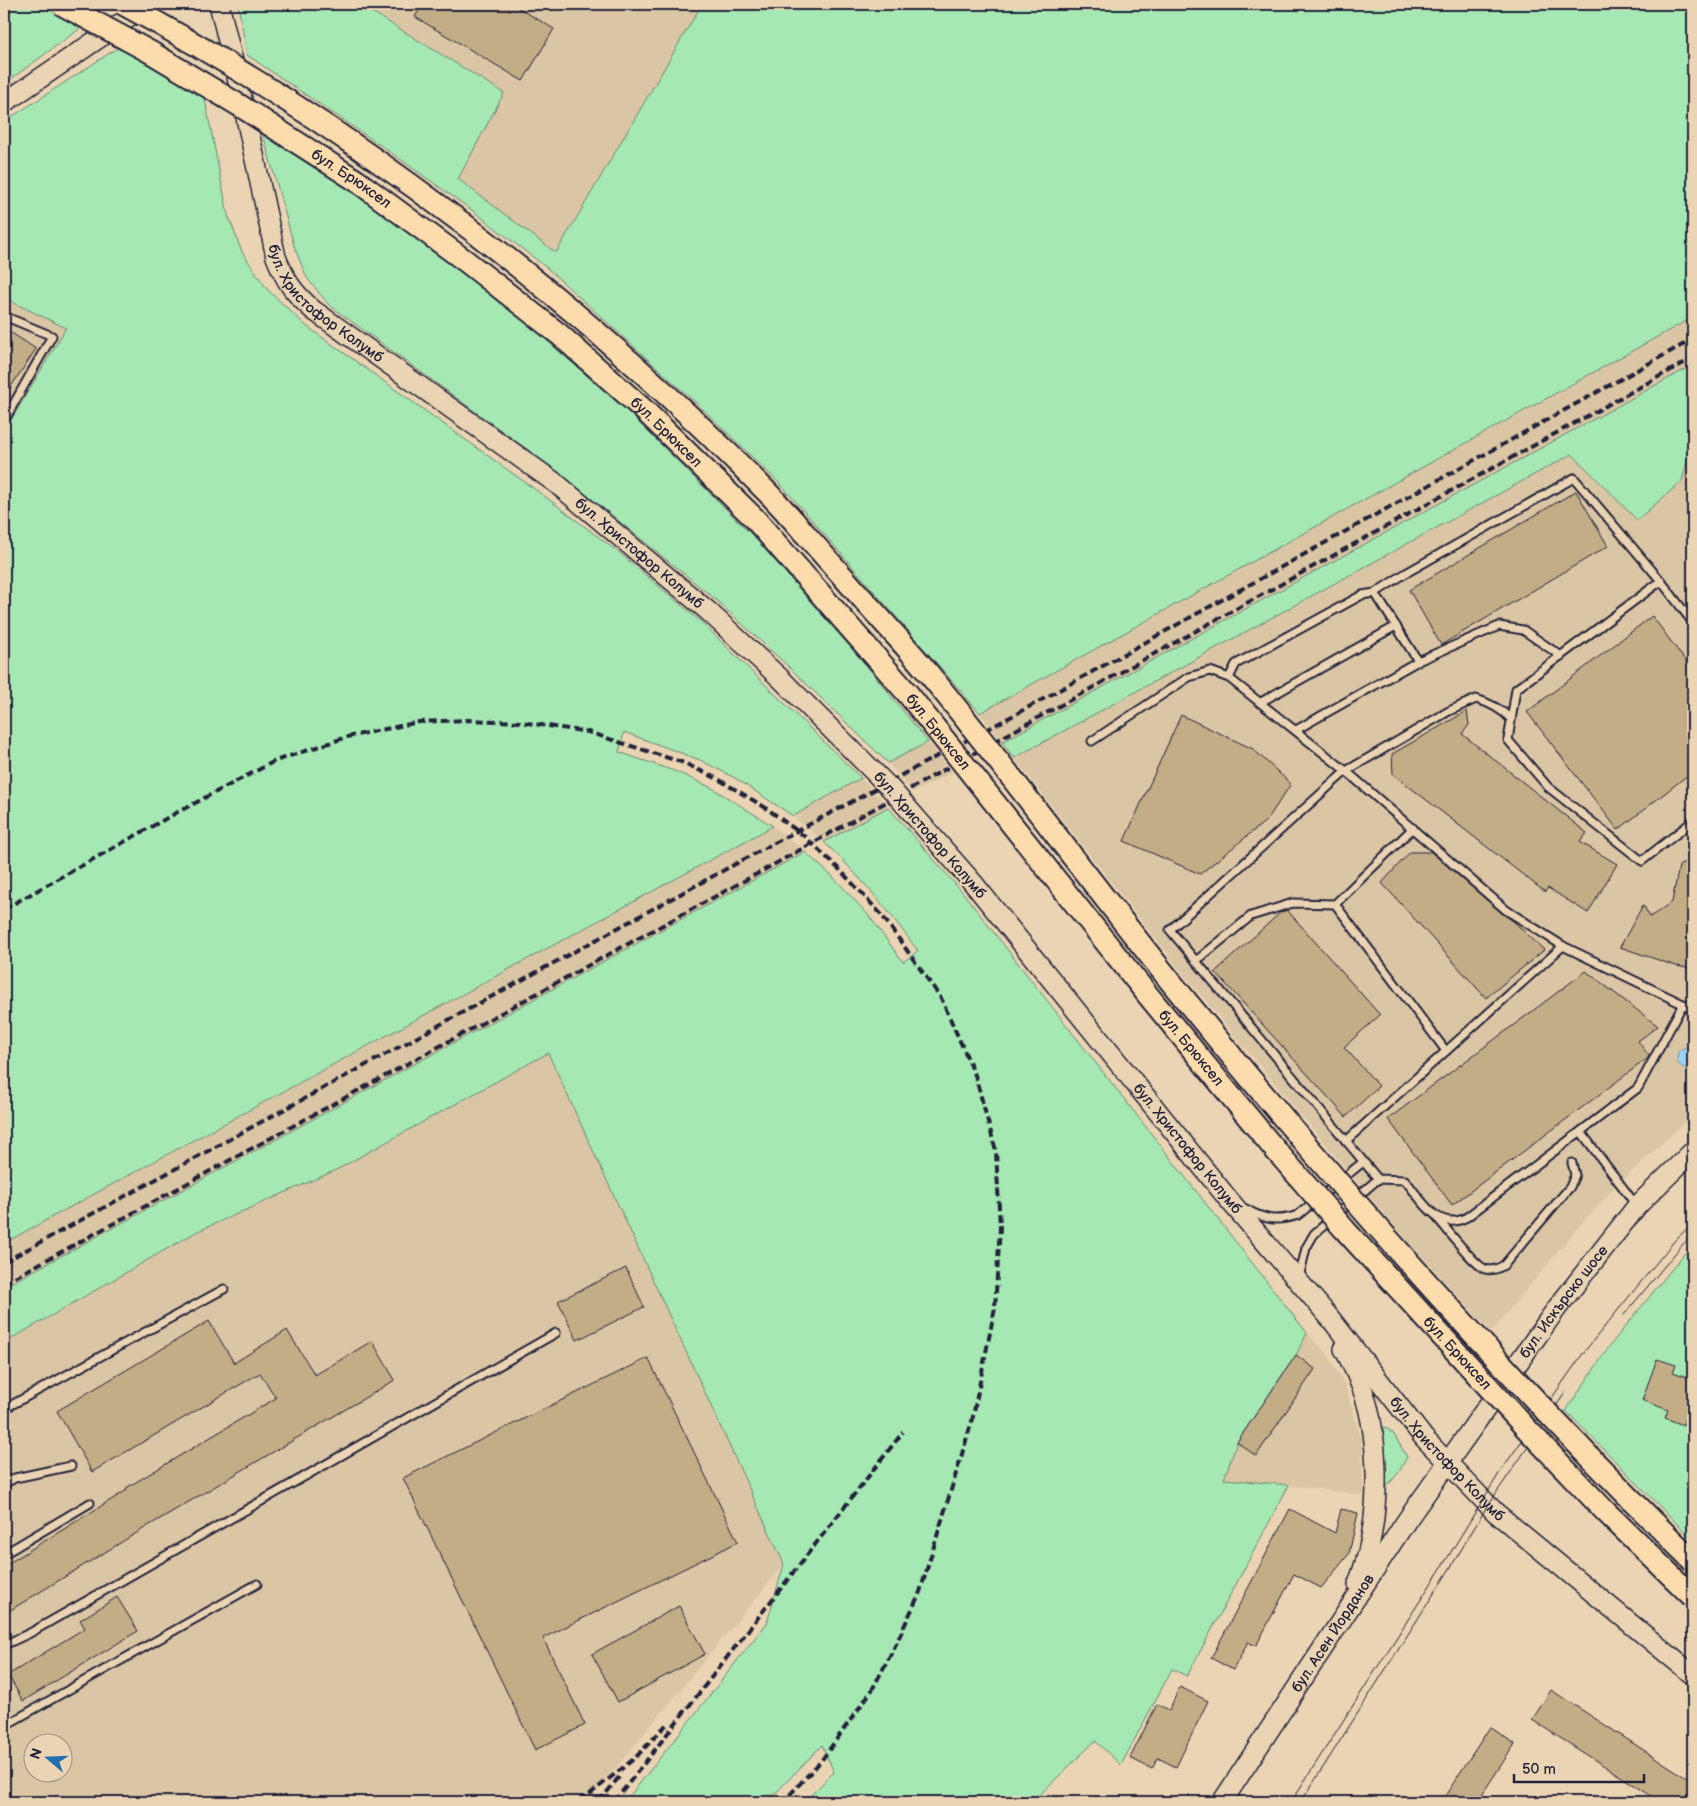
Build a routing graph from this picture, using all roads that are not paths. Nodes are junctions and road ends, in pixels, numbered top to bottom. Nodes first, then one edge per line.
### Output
1 (61, 4) edge
2 (123, 4) edge
3 (149, 4) edge
4 (219, 4) edge
5 (4, 103) edge
6 (4, 316) edge
7 (4, 421) edge
8 (1661, 581) junction
9 (1375, 593) junction
10 (1693, 623) edge
11 (1396, 626) junction
12 (1561, 656) junction
13 (1418, 661) junction
14 (1229, 678) junction
15 (1261, 702) junction
16 (1512, 719) junction
17 (1296, 730) junction
18 (1092, 741) dead end
19 (1346, 770) junction
20 (1693, 821) edge
21 (1413, 828) junction
22 (1335, 904) junction
23 (1563, 946) junction
24 (1196, 961) junction
25 (1683, 1004) junction
26 (1693, 1009) edge
27 (1446, 1051) junction
28 (1581, 1132) junction
29 (1346, 1141) junction
30 (1693, 1152) edge
31 (1363, 1162) junction
32 (1572, 1163) dead end
33 (1378, 1179) junction
34 (1230, 1200) junction
35 (1637, 1206) junction
36 (1434, 1214) junction
37 (1299, 1281) junction
38 (224, 1289) dead end
39 (1330, 1318) junction
40 (556, 1333) dead end
41 (4, 1409) edge
42 (1447, 1464) junction
43 (71, 1466) dead end
44 (4, 1484) edge
45 (90, 1503) dead end
46 (4, 1554) edge
47 (1693, 1561) edge
48 (257, 1584) dead end
49 (1693, 1597) edge
50 (1351, 1606) junction
51 (4, 1644) edge
52 (1693, 1675) edge
53 (4, 1726) edge
54 (1222, 1802) edge

1 - 49 main road, бул. Брюксел, bridge
2 - 47 main road, бул. Брюксел, bridge
3 - 5 street
4 - 34 street, бул. Христофор Колумб, bridge
6 - 7 lane
8 - 9 lane
8 - 10 lane
8 - 12 lane
9 - 11 lane
9 - 14 lane
11 - 13 lane
11 - 15 lane
12 - 13 lane
12 - 16 lane
13 - 17 lane
14 - 15 lane
14 - 18 lane
15 - 17 lane
16 - 19 lane
16 - 20 lane
17 - 19 lane
19 - 21 lane
19 - 24 lane
21 - 22 lane
21 - 23 lane
22 - 24 lane
22 - 27 lane
23 - 25 lane
23 - 27 lane
24 - 29 lane
25 - 26 lane
25 - 28 lane
27 - 29 lane
28 - 35 lane
28 - 36 lane
29 - 31 lane
30 - 35 street, бул. Искърско шосе
31 - 33 lane
31 - 34 lane
32 - 36 lane
33 - 36 lane
33 - 37 lane
34 - 37 street, бул. Христофор Колумб
35 - 42 street, бул. Искърско шосе
37 - 39 street, бул. Христофор Колумб
38 - 41 lane
39 - 42 street, бул. Христофор Колумб
39 - 50 street
40 - 51 lane
42 - 50 street, бул. Асен Йорданов
42 - 52 street, бул. Христофор Колумб
43 - 44 lane
45 - 46 lane
48 - 53 lane
50 - 54 street, бул. Асен Йорданов

